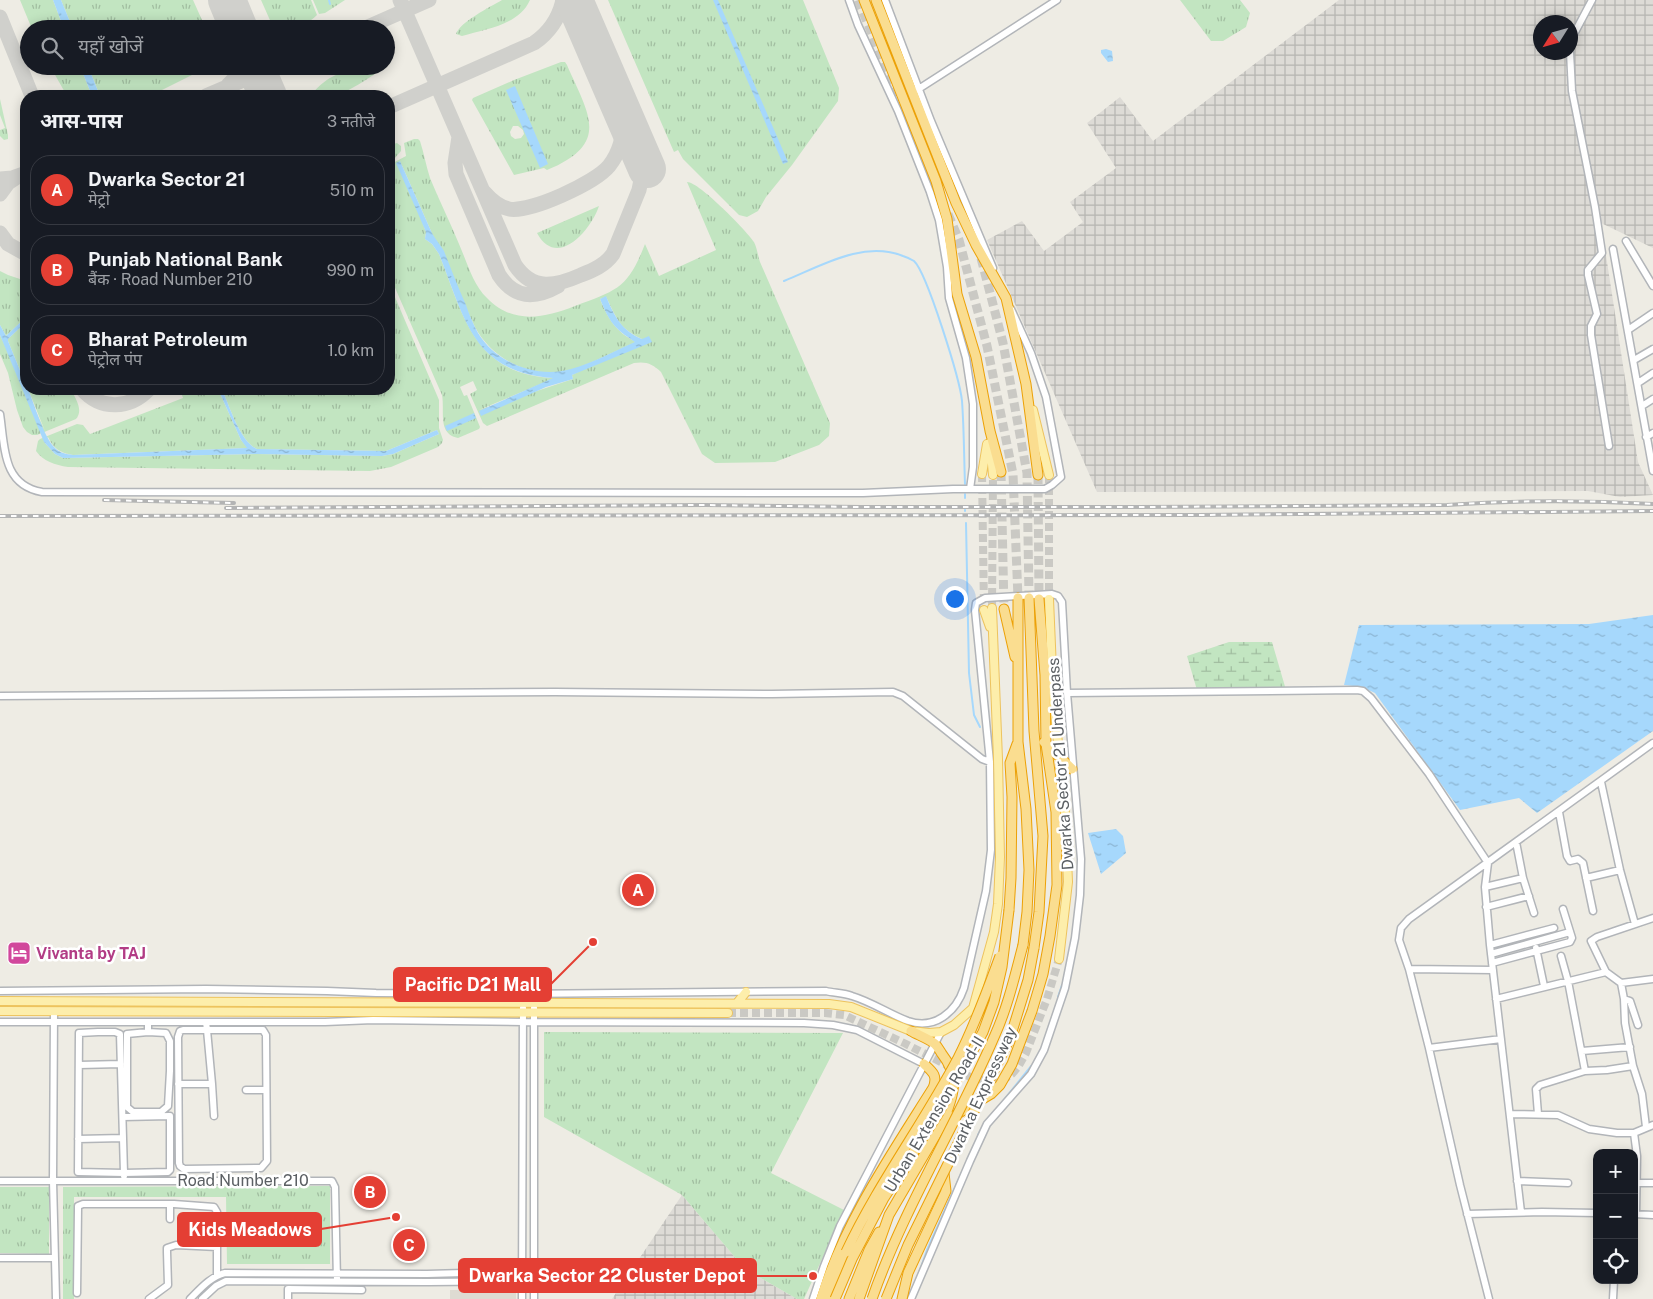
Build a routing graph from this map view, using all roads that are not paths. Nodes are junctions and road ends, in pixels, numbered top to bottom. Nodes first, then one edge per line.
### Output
1 (849, 0) edge
2 (864, 0) edge
3 (876, 0) edge
4 (886, 0) edge
5 (1057, 0) edge
6 (1592, 0) edge
7 (1578, 26) edge
8 (1570, 60) edge
9 (915, 90) junction
10 (1626, 241) dead end
11 (1613, 249) dead end
12 (1653, 286) edge
13 (1006, 298) junction
14 (1653, 314) edge
15 (1628, 330) junction
16 (1653, 349) edge
17 (1634, 360) junction
18 (1653, 372) edge
19 (1638, 383) junction
20 (1026, 384) junction
21 (1653, 398) edge
22 (1642, 406) junction
23 (0, 414) edge
24 (990, 431) junction
25 (1653, 432) edge
26 (1646, 437) junction
27 (1609, 446) dead end
28 (1651, 454) edge
29 (1653, 468) edge
30 (982, 474) tunnel mouth
31 (997, 474) tunnel mouth
32 (1038, 474) tunnel mouth
33 (1049, 475) tunnel mouth
34 (970, 489) junction
35 (1018, 598) tunnel mouth
36 (1029, 598) tunnel mouth
37 (1039, 599) tunnel mouth
38 (1049, 599) tunnel mouth
39 (988, 609) tunnel mouth
40 (1004, 609) tunnel mouth
41 (1018, 672) junction
42 (1033, 672) junction
43 (1045, 675) junction
44 (1066, 693) junction
45 (0, 696) edge
46 (1034, 731) junction
47 (1018, 742) junction
48 (1653, 743) edge
49 (1046, 744) junction
50 (988, 748) junction
51 (998, 749) junction
52 (1058, 756) junction
53 (990, 762) junction
54 (1072, 769) junction
55 (1602, 782) junction
56 (1559, 812) junction
57 (1516, 842) junction
58 (1488, 863) junction
59 (1620, 870) junction
60 (1522, 878) junction
61 (1586, 878) junction
62 (1485, 887) junction
63 (1529, 896) junction
64 (1486, 907) junction
65 (1563, 909) dead end
66 (1593, 911) dead end
67 (1534, 913) dead end
68 (1653, 918) edge
69 (1635, 924) junction
70 (1554, 928) dead end
71 (1570, 932) junction
72 (1533, 934) junction
73 (1005, 941) junction
74 (1535, 942) junction
75 (1490, 945) junction
76 (1536, 951) junction
77 (1491, 954) junction
78 (1561, 956) dead end
79 (1059, 959) tunnel mouth
80 (1492, 966) junction
81 (1409, 969) junction
82 (1606, 972) junction
83 (1653, 979) edge
84 (1568, 981) junction
85 (1621, 983) junction
86 (1544, 986) junction
87 (0, 991) edge
88 (746, 992) junction
89 (1496, 999) junction
90 (1624, 999) junction
91 (0, 1001) edge
92 (523, 1003) junction
93 (534, 1003) junction
94 (737, 1003) junction
95 (0, 1011) edge
96 (54, 1012) junction
97 (523, 1013) junction
98 (534, 1013) junction
99 (728, 1013) tunnel mouth
100 (0, 1022) edge
101 (54, 1022) junction
102 (97, 1022) junction
103 (148, 1022) junction
104 (206, 1022) junction
105 (523, 1022) junction
106 (534, 1022) junction
107 (1638, 1026) dead end
108 (207, 1030) junction
109 (911, 1031) junction
110 (98, 1032) junction
111 (148, 1032) junction
112 (942, 1032) junction
113 (1501, 1039) junction
114 (935, 1044) junction
115 (1630, 1047) junction
116 (1429, 1048) junction
117 (1582, 1051) junction
118 (121, 1064) junction
119 (924, 1064) junction
120 (79, 1065) junction
121 (1634, 1066) junction
122 (1585, 1071) junction
123 (178, 1084) junction
124 (212, 1084) junction
125 (937, 1087) junction
126 (246, 1090) dead end
127 (266, 1090) junction
128 (952, 1093) junction
129 (1510, 1114) junction
130 (1538, 1114) junction
131 (214, 1116) dead end
132 (123, 1117) junction
133 (941, 1126) junction
134 (1650, 1126) edge
135 (1634, 1133) junction
136 (123, 1138) junction
137 (78, 1139) junction
138 (1636, 1149) edge
139 (124, 1173) junction
140 (944, 1173) junction
141 (0, 1181) edge
142 (53, 1181) junction
143 (124, 1181) junction
144 (1517, 1181) junction
145 (1568, 1183) dead end
146 (1638, 1183) edge
147 (1653, 1184) edge
148 (170, 1204) junction
149 (1521, 1212) junction
150 (1593, 1213) edge
151 (1468, 1214) junction
152 (1638, 1214) edge
153 (889, 1215) junction
154 (1653, 1215) edge
155 (170, 1219) dead end
156 (217, 1247) junction
157 (0, 1258) edge
158 (55, 1258) junction
159 (522, 1271) junction
160 (535, 1271) junction
161 (336, 1274) junction
162 (216, 1275) junction
163 (284, 1281) junction
164 (336, 1281) junction
165 (522, 1281) junction
166 (535, 1281) junction
167 (362, 1282) junction
168 (1614, 1284) edge
169 (362, 1290) junction
170 (77, 1292) dead end
171 (56, 1299) edge
172 (149, 1299) edge
173 (190, 1299) edge
174 (202, 1299) edge
175 (287, 1299) edge
176 (363, 1299) edge
177 (522, 1299) edge
178 (534, 1299) edge
179 (813, 1299) edge
180 (821, 1299) edge
181 (828, 1299) edge
182 (836, 1299) edge
183 (849, 1299) edge
184 (859, 1299) edge
185 (872, 1299) edge
186 (886, 1299) edge
187 (902, 1299) edge
188 (911, 1299) edge
189 (1489, 1299) edge
190 (1613, 1299) edge

1 - 34 street
2 - 24 highway
3 - 9 highway
4 - 9 street
5 - 9 street
6 - 7 street
8 - 27 street
9 - 13 highway
10 - 12 street
11 - 15 street
13 - 20 highway
13 - 34 street
14 - 15 street
15 - 17 street
16 - 17 street
17 - 19 street
18 - 19 street
19 - 22 street
20 - 32 highway
20 - 33 main road
21 - 22 street
22 - 26 street
23 - 34 street
24 - 30 main road
24 - 31 highway
25 - 26 street
26 - 28 street
28 - 29 street
35 - 41 highway
36 - 42 highway, Dwarka Expressway
37 - 43 highway
38 - 52 main road, Dwarka Sector 21 Underpass
39 - 51 main road
40 - 41 highway
41 - 47 highway
42 - 43 highway
42 - 46 highway, Dwarka Expressway
43 - 49 highway
44 - 50 street
44 - 54 street
44 - 58 street
45 - 53 street
46 - 49 highway
46 - 140 highway, Dwarka Expressway, bridge
47 - 73 highway, Urban Extension Road-II, bridge
47 - 185 highway, Dwarka Expressway, bridge
48 - 55 street
49 - 52 highway
49 - 133 highway
50 - 51 street
50 - 53 street
51 - 112 main road
52 - 54 highway
52 - 79 main road, Dwarka Sector 21 Underpass
53 - 88 street
54 - 188 street
55 - 56 street
55 - 59 street
56 - 57 street
56 - 61 street
57 - 58 street
57 - 60 street
58 - 62 street
58 - 81 street
59 - 61 street
59 - 69 street
60 - 62 street
60 - 63 street
61 - 66 street
62 - 64 street
63 - 64 street
63 - 67 street
64 - 75 street
65 - 71 street
68 - 69 street
69 - 82 street
70 - 72 street
71 - 74 street
71 - 76 street
72 - 74 street
72 - 75 street
73 - 125 highway, bridge
73 - 128 highway, Urban Extension Road-II, bridge
74 - 76 street
74 - 77 street
75 - 77 street
76 - 80 street
76 - 86 street
77 - 80 street
78 - 84 street
80 - 81 street
80 - 89 street
81 - 116 street
82 - 84 street
82 - 85 street
83 - 85 street
84 - 86 street
84 - 117 street
85 - 90 street
86 - 89 street
87 - 88 street
88 - 94 main road
89 - 113 street
90 - 107 street
90 - 115 street
91 - 92 main road
92 - 93 main road
92 - 97 street
93 - 94 main road
93 - 98 street
94 - 109 main road
95 - 96 main road
96 - 97 main road
96 - 101 street
97 - 98 main road
97 - 105 street
98 - 99 main road
98 - 106 street
100 - 101 street
101 - 102 street
101 - 142 street
102 - 103 street
102 - 110 street
103 - 104 street
103 - 111 street
104 - 105 street
104 - 108 street
105 - 106 street
105 - 159 street
106 - 119 street
106 - 160 street
108 - 123 street
108 - 124 street
108 - 127 street
109 - 112 main road
109 - 114 highway
110 - 118 street
110 - 120 street
111 - 111 street
112 - 114 street
113 - 116 street
113 - 129 street
114 - 119 street
114 - 128 highway
115 - 117 street
115 - 121 street
116 - 151 street
117 - 122 street
118 - 120 street
118 - 132 street
119 - 125 highway
119 - 179 street
120 - 137 street
121 - 122 street
121 - 134 street
122 - 130 street
123 - 124 street
123 - 127 street
124 - 131 street
125 - 128 highway
125 - 180 highway
125 - 181 highway, bridge
126 - 127 street
128 - 133 highway
128 - 182 highway, Urban Extension Road-II, bridge
129 - 130 street
129 - 144 street
130 - 135 street
132 - 136 street
132 - 139 street
133 - 153 highway
134 - 135 street
135 - 138 street
136 - 137 street
136 - 139 street
137 - 139 street
139 - 143 street
140 - 186 highway, Dwarka Expressway, bridge
140 - 187 highway
141 - 142 street, Road Number 210
142 - 143 street, Road Number 210
142 - 158 street
143 - 161 street, Road Number 210
144 - 145 street
144 - 149 street
146 - 147 street
148 - 155 street
148 - 156 street
148 - 170 street
149 - 150 street
149 - 151 street
151 - 189 street
152 - 154 street
153 - 183 highway, Urban Extension Road-II
153 - 184 highway
156 - 162 street
156 - 172 street
157 - 158 street
158 - 171 street
159 - 160 street
159 - 161 street
159 - 165 street
160 - 166 street
161 - 162 street
161 - 164 street, Road Number 210
162 - 173 street
163 - 164 street
163 - 174 street
163 - 175 street
164 - 167 street
165 - 166 street
165 - 167 street
165 - 177 street
166 - 178 street
167 - 169 street
168 - 190 street
169 - 175 street
169 - 176 street

